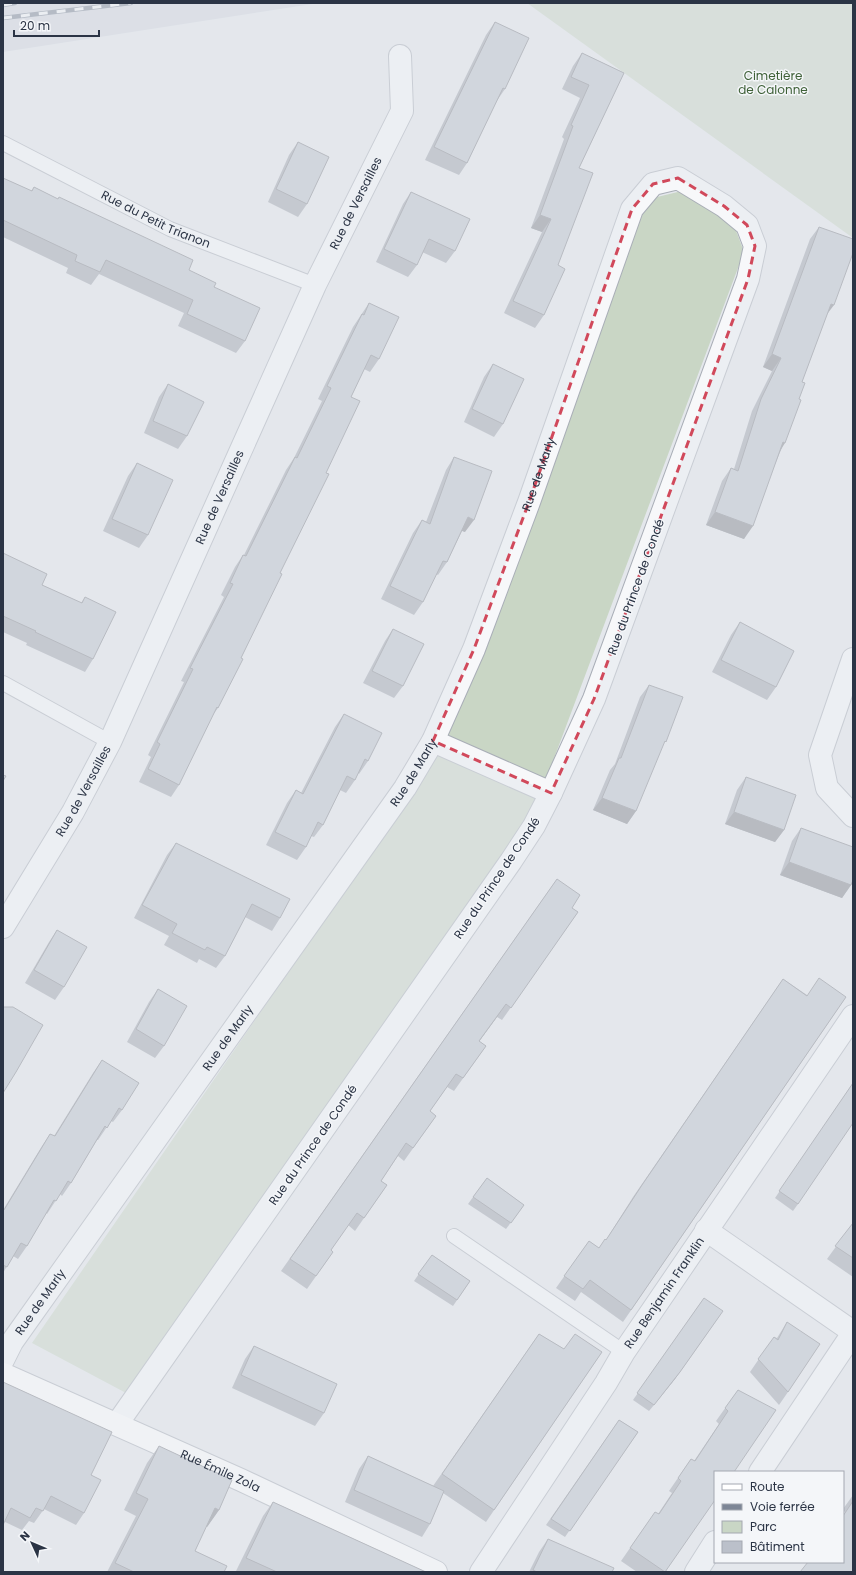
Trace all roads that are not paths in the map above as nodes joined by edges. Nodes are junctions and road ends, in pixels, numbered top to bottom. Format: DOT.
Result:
graph roads {
  1 [pos="400,56"];
  2 [pos="3,143"];
  3 [pos="724,206"];
  4 [pos="315,285"];
  5 [pos="853,660"];
  6 [pos="3,682"];
  7 [pos="434,741"];
  8 [pos="110,742"];
  9 [pos="551,793"];
  10 [pos="853,816"];
  11 [pos="3,927"];
  12 [pos="853,1016"];
  13 [pos="706,1230"];
  14 [pos="454,1236"];
  15 [pos="853,1333"];
  16 [pos="624,1352"];
  17 [pos="3,1360"];
  18 [pos="3,1374"];
  19 [pos="117,1424"];
  20 [pos="761,1471"];
  21 [pos="714,1544"];
  22 [pos="436,1572"];
  23 [pos="481,1572"];
  24 [pos="696,1572"];
  1 -- 4 [label="street, Rue de Versailles"];
  2 -- 4 [label="lane, Rue du Petit Trianon"];
  3 -- 7 [label="street, Rue de Marly"];
  3 -- 9 [label="street, Rue du Prince de Condé"];
  4 -- 8 [label="street, Rue de Versailles"];
  5 -- 10 [label="street"];
  6 -- 8 [label="lane"];
  7 -- 9 [label="street"];
  7 -- 17 [label="street, Rue de Marly"];
  8 -- 11 [label="street, Rue de Versailles"];
  9 -- 19 [label="street, Rue du Prince de Condé"];
  12 -- 13 [label="street, Rue Benjamin Franklin"];
  13 -- 15 [label="street"];
  13 -- 16 [label="street, Rue Benjamin Franklin"];
  14 -- 16 [label="lane"];
  15 -- 20 [label="street"];
  16 -- 23 [label="street, Rue Benjamin Franklin"];
  18 -- 19 [label="street, Rue Émile Zola"];
  19 -- 22 [label="street, Rue Émile Zola"];
  21 -- 24 [label="street"];
}
